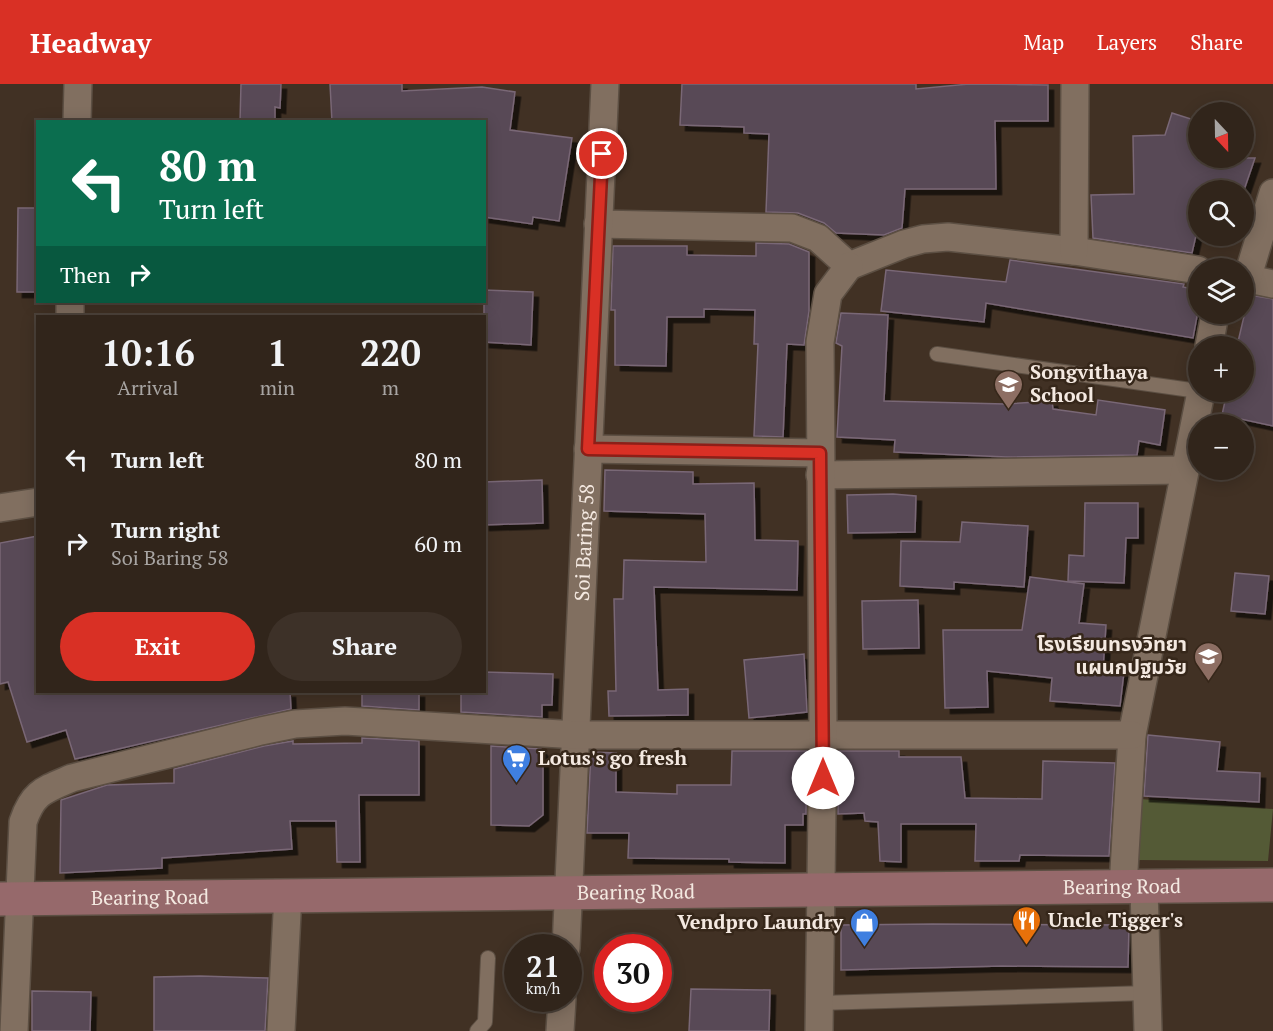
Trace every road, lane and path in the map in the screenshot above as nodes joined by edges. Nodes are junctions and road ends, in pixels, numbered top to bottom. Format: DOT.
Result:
graph roads {
  1 [pos="78,84"];
  2 [pos="605,84"];
  3 [pos="1075,84"];
  4 [pos="77,120"];
  5 [pos="1273,192"];
  6 [pos="598,224"];
  7 [pos="1074,251"];
  8 [pos="849,266"];
  9 [pos="1188,268"];
  10 [pos="1255,280"];
  11 [pos="938,354"];
  12 [pos="1188,389"];
  13 [pos="1198,402"];
  14 [pos="588,449"];
  15 [pos="820,464"];
  16 [pos="1185,470"];
  17 [pos="36,502"];
  18 [pos="0,508"];
  19 [pos="823,734"];
  20 [pos="578,735"];
  21 [pos="1132,735"];
  22 [pos="1273,885"];
  23 [pos="1133,888"];
  24 [pos="822,889"];
  25 [pos="570,891"];
  26 [pos="288,894"];
  27 [pos="10,899"];
  28 [pos="567,934"];
  29 [pos="489,958"];
  30 [pos="1147,993"];
  31 [pos="820,1003"];
  32 [pos="561,1012"];
  33 [pos="14,1031"];
  34 [pos="281,1031"];
  35 [pos="477,1031"];
  36 [pos="560,1031"];
  37 [pos="819,1031"];
  38 [pos="1148,1031"];
  1 -- 4 [label="street"];
  2 -- 6 [label="street, Soi Baring 58"];
  3 -- 7 [label="street"];
  5 -- 10 [label="street"];
  6 -- 8 [label="street"];
  6 -- 14 [label="street, Soi Baring 58"];
  7 -- 8 [label="street"];
  7 -- 9 [label="street"];
  8 -- 15 [label="street"];
  11 -- 12 [label="lane"];
  13 -- 16 [label="street"];
  14 -- 15 [label="street"];
  14 -- 20 [label="street, Soi Baring 58"];
  15 -- 16 [label="street"];
  15 -- 19 [label="street"];
  16 -- 21 [label="street"];
  17 -- 18 [label="street"];
  19 -- 20 [label="street"];
  19 -- 21 [label="street"];
  19 -- 24 [label="street"];
  20 -- 25 [label="street, Soi Baring 58"];
  20 -- 27 [label="street"];
  21 -- 23 [label="street"];
  22 -- 23 [label="main road, Bearing Road"];
  23 -- 24 [label="main road, Bearing Road"];
  23 -- 30 [label="street"];
  24 -- 25 [label="main road, Bearing Road"];
  24 -- 31 [label="street"];
  25 -- 26 [label="main road, Bearing Road"];
  25 -- 28 [label="street, Soi Baring 58"];
  26 -- 27 [label="main road, Bearing Road"];
  26 -- 34 [label="street"];
  27 -- 33 [label="street"];
  29 -- 35 [label="lane"];
  30 -- 31 [label="lane"];
  30 -- 38 [label="street"];
  31 -- 37 [label="street"];
  32 -- 36 [label="street"];
}
